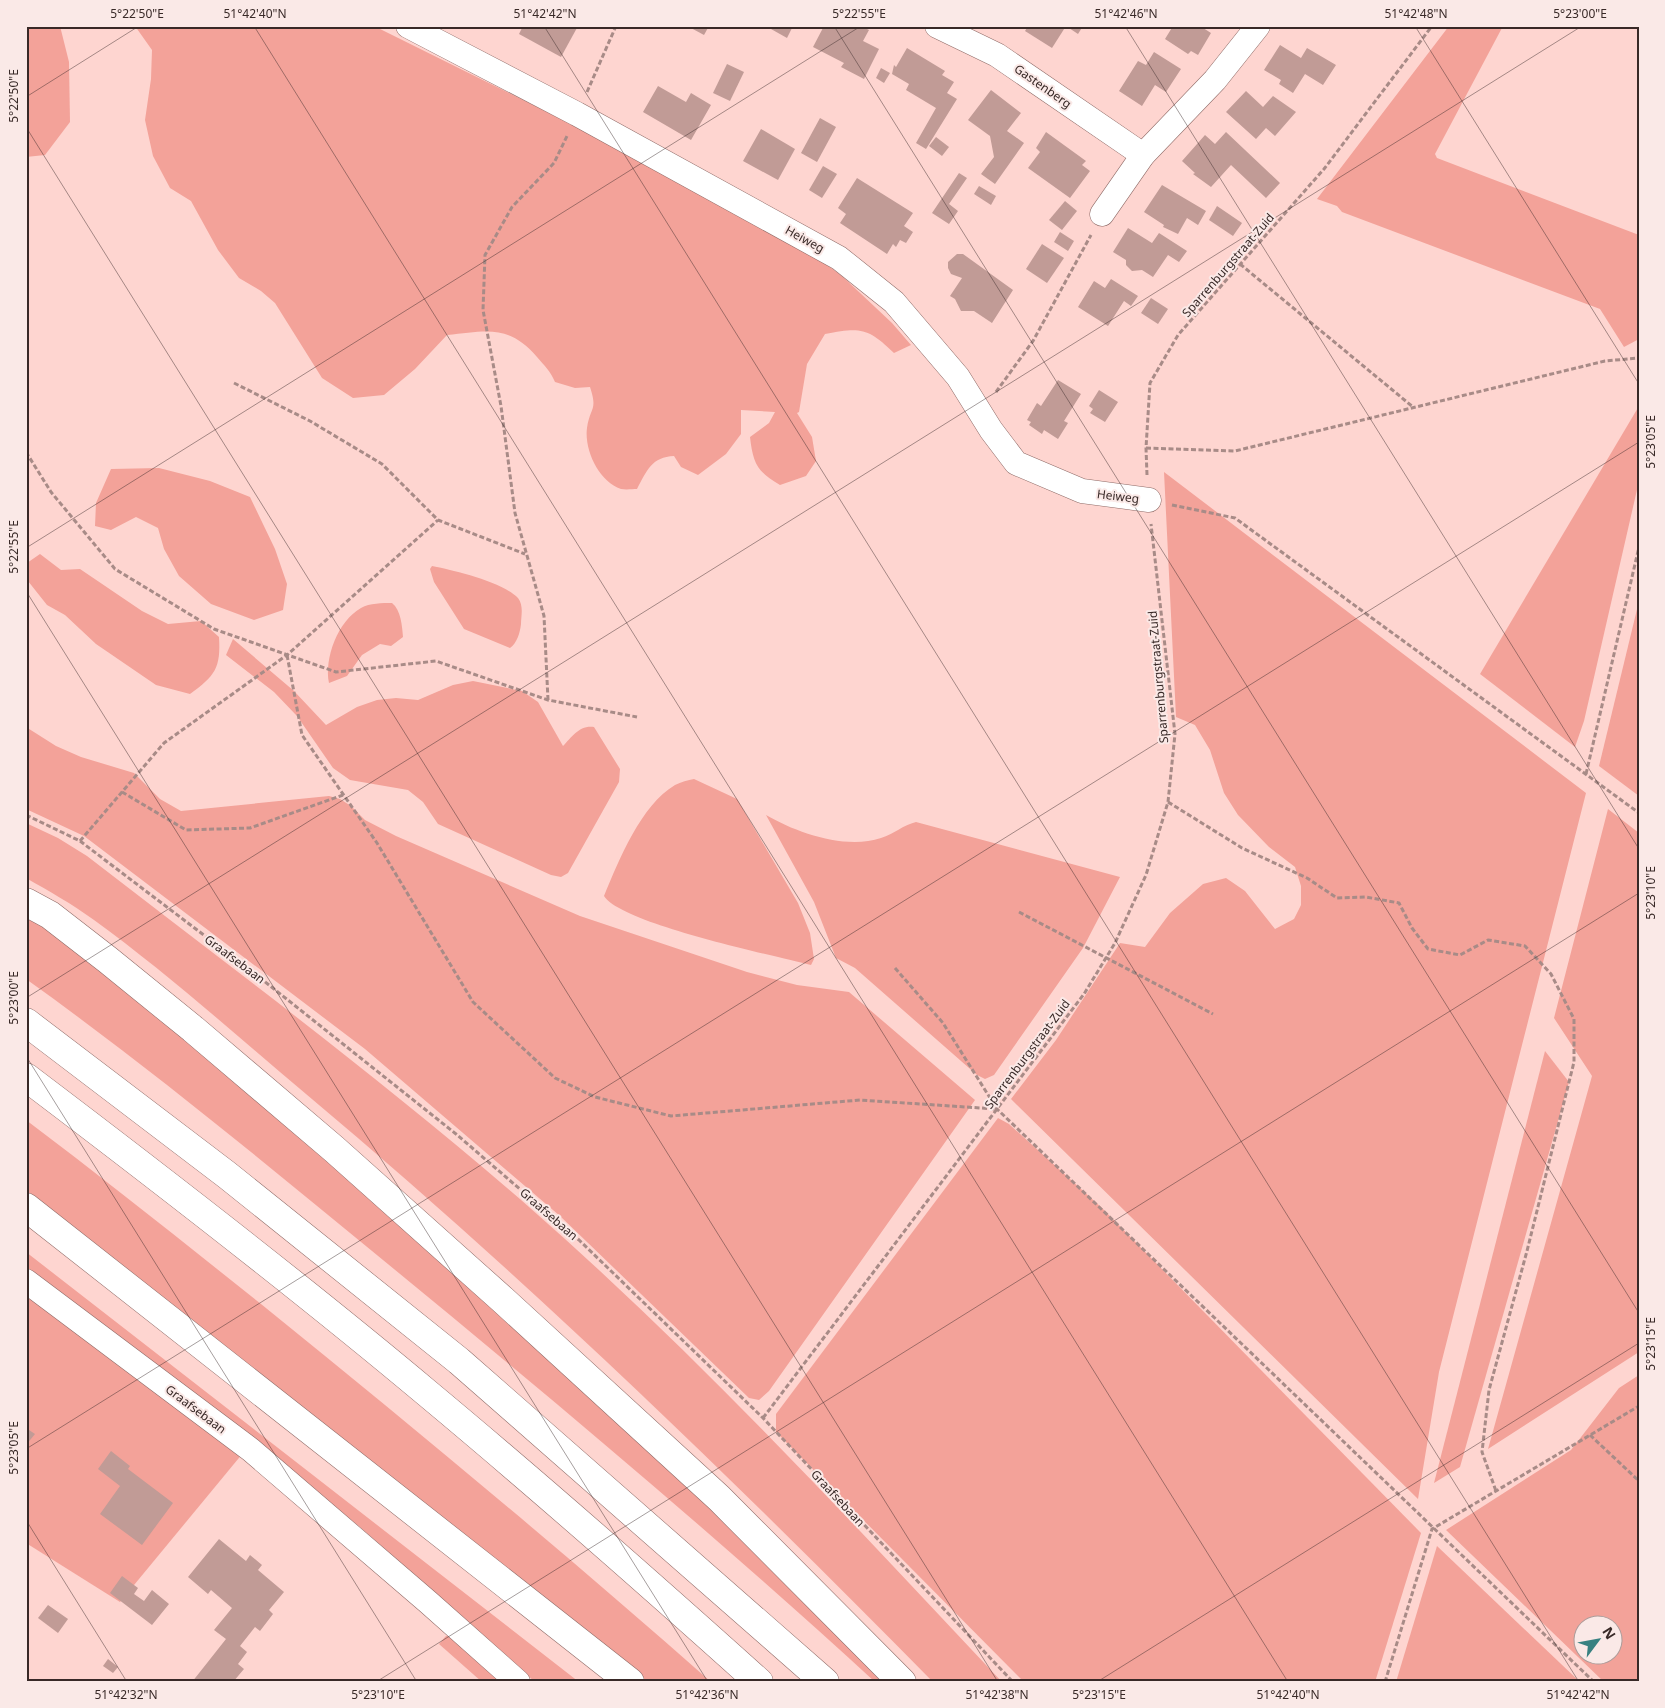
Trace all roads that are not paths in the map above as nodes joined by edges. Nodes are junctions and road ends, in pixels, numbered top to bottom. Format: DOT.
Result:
graph roads {
  1 [pos="408,26"];
  2 [pos="937,26"];
  3 [pos="1258,26"];
  4 [pos="1143,155"];
  5 [pos="1102,214"];
  6 [pos="1148,500"];
  7 [pos="26,902"];
  8 [pos="26,1022"];
  9 [pos="26,1077"];
  10 [pos="26,1207"];
  11 [pos="26,1282"];
  12 [pos="518,1682"];
  13 [pos="630,1682"];
  14 [pos="758,1682"];
  15 [pos="825,1682"];
  16 [pos="902,1682"];
  1 -- 6 [label="street, Heiweg"];
  2 -- 4 [label="street, Gastenberg"];
  3 -- 4 [label="street"];
  4 -- 5 [label="street"];
  7 -- 16 [label="highway"];
  8 -- 15 [label="highway"];
  9 -- 14 [label="highway"];
  10 -- 13 [label="highway"];
  11 -- 12 [label="street, Graafsebaan"];
}
